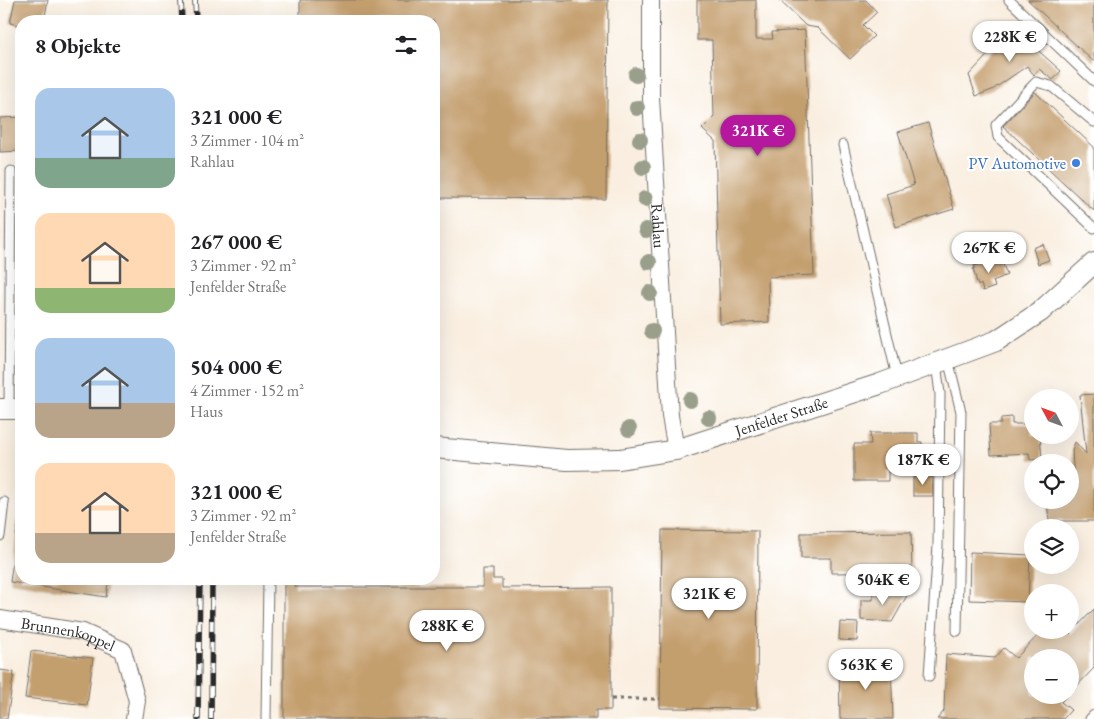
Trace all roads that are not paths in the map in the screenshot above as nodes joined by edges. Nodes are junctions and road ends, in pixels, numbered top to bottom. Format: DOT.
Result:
graph roads {
  1 [pos="651,0"];
  2 [pos="1009,0"];
  3 [pos="1094,81"];
  4 [pos="1094,122"];
  5 [pos="843,145"];
  6 [pos="11,171"];
  7 [pos="1094,228"];
  8 [pos="1094,263"];
  9 [pos="10,325"];
  10 [pos="15,325"];
  11 [pos="942,361"];
  12 [pos="897,377"];
  13 [pos="10,409"];
  14 [pos="440,449"];
  15 [pos="676,450"];
  16 [pos="4,502"];
  17 [pos="0,536"];
  18 [pos="268,585"];
  19 [pos="0,619"];
  20 [pos="957,631"];
  21 [pos="929,676"];
  22 [pos="1094,715"];
  23 [pos="134,719"];
  24 [pos="266,719"];
  25 [pos="1090,719"];
  1 -- 15 [label="street, Rahlau"];
  2 -- 3 [label="lane"];
  4 -- 7 [label="lane"];
  5 -- 12 [label="lane"];
  6 -- 9 [label="lane"];
  8 -- 11 [label="street, Jenfelder Straße"];
  9 -- 10 [label="lane"];
  9 -- 13 [label="lane"];
  11 -- 12 [label="street, Jenfelder Straße"];
  11 -- 20 [label="lane"];
  11 -- 21 [label="lane"];
  12 -- 15 [label="street, Jenfelder Straße"];
  14 -- 15 [label="street, Jenfelder Straße"];
  16 -- 17 [label="lane"];
  18 -- 24 [label="lane"];
  19 -- 23 [label="street, Brunnenkoppel"];
  22 -- 25 [label="lane"];
}
